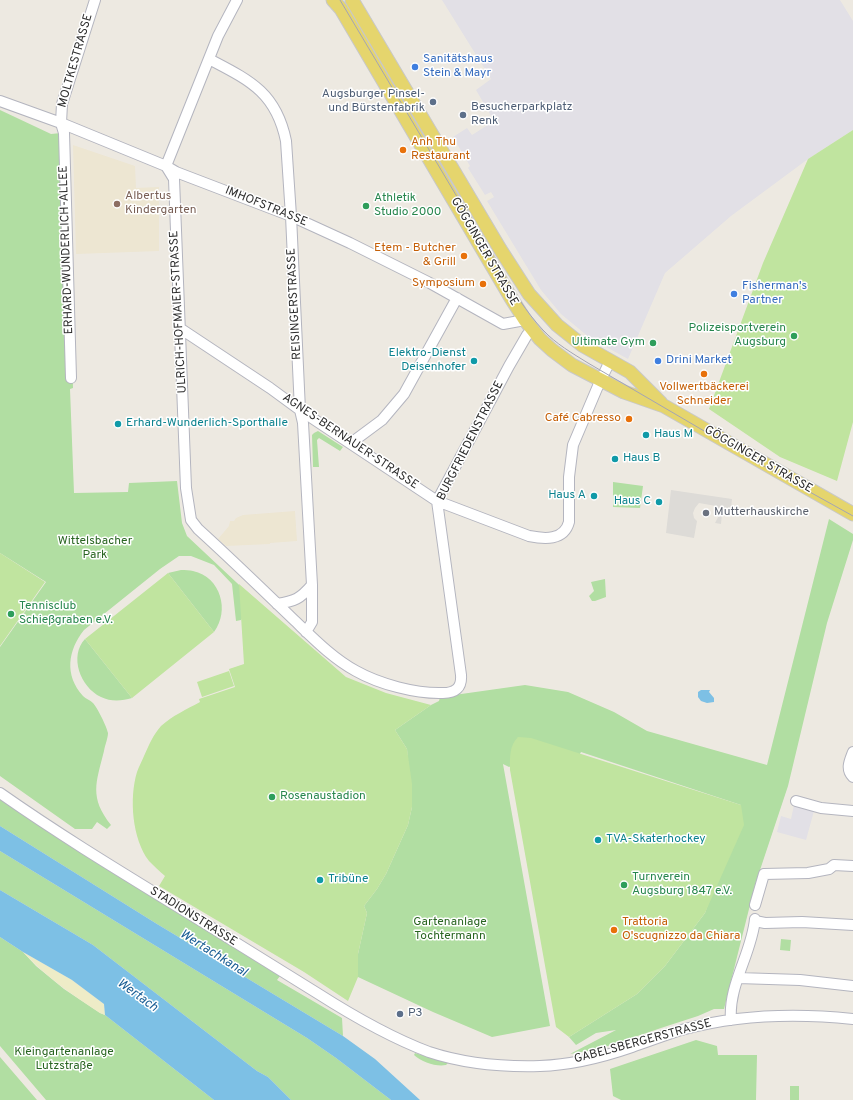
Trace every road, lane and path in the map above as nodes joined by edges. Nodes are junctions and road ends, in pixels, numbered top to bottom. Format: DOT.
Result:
graph roads {
  1 [pos="95,0"];
  2 [pos="237,0"];
  3 [pos="333,0"];
  4 [pos="352,0"];
  5 [pos="209,59"];
  6 [pos="0,101"];
  7 [pos="61,123"];
  8 [pos="166,166"];
  9 [pos="292,216"];
  10 [pos="457,298"];
  11 [pos="528,325"];
  12 [pos="181,329"];
  13 [pos="610,361"];
  14 [pos="71,378"];
  15 [pos="601,380"];
  16 [pos="664,406"];
  17 [pos="300,410"];
  18 [pos="351,443"];
  19 [pos="437,501"];
  20 [pos="853,514"];
  21 [pos="312,585"];
  22 [pos="277,604"];
  23 [pos="306,632"];
  24 [pos="853,752"];
  25 [pos="851,775"];
  26 [pos="0,793"];
  27 [pos="796,802"];
  28 [pos="853,811"];
  29 [pos="853,866"];
  30 [pos="756,905"];
  31 [pos="853,925"];
  32 [pos="738,978"];
  33 [pos="853,986"];
  34 [pos="853,1019"];
  35 [pos="731,1020"];
  36 [pos="390,1035"];
  1 -- 7 [label="street, MOLTKESTRASSE"];
  2 -- 5 [label="street"];
  3 -- 11 [label="main road, GÖGGINGER STRASSE"];
  4 -- 13 [label="main road, GÖGGINGER STRASSE"];
  5 -- 8 [label="street"];
  5 -- 9 [label="street, REISINGERSTRASSE"];
  6 -- 7 [label="street, IMHOFSTRASSE"];
  7 -- 8 [label="street, IMHOFSTRASSE"];
  7 -- 14 [label="street, ERHARD-WUNDERLICH-ALLEE"];
  8 -- 9 [label="street, IMHOFSTRASSE"];
  8 -- 12 [label="street, ULRICH-HOFMAIER-STRASSE"];
  9 -- 10 [label="street, IMHOFSTRASSE"];
  9 -- 17 [label="street, REISINGERSTRASSE"];
  10 -- 11 [label="street, IMHOFSTRASSE"];
  10 -- 18 [label="street"];
  11 -- 15 [label="main road, GÖGGINGER STRASSE"];
  11 -- 19 [label="street, BURGFRIEDENSTRASSE"];
  12 -- 17 [label="street, AGNES-BERNAUER-STRASSE"];
  12 -- 22 [label="street, ULRICH-HOFMAIER-STRASSE"];
  13 -- 15 [label="street"];
  13 -- 16 [label="main road, GÖGGINGER STRASSE"];
  15 -- 16 [label="main road, GÖGGINGER STRASSE"];
  15 -- 19 [label="street, AGNES-BERNAUER-STRASSE"];
  16 -- 20 [label="main road, GÖGGINGER STRASSE"];
  17 -- 18 [label="street, AGNES-BERNAUER-STRASSE"];
  17 -- 21 [label="street, REISINGERSTRASSE"];
  18 -- 19 [label="street, AGNES-BERNAUER-STRASSE"];
  19 -- 23 [label="street, BURGFRIEDENSTRASSE"];
  21 -- 22 [label="street"];
  21 -- 23 [label="street, REISINGERSTRASSE"];
  22 -- 23 [label="street"];
  24 -- 25 [label="street"];
  26 -- 36 [label="street, STADIONSTRASSE"];
  27 -- 28 [label="street"];
  29 -- 30 [label="street"];
  31 -- 32 [label="street"];
  32 -- 33 [label="street"];
  32 -- 35 [label="street"];
  34 -- 35 [label="street, GABELSBERGERSTRASSE"];
  35 -- 36 [label="street, GABELSBERGERSTRASSE"];
}
